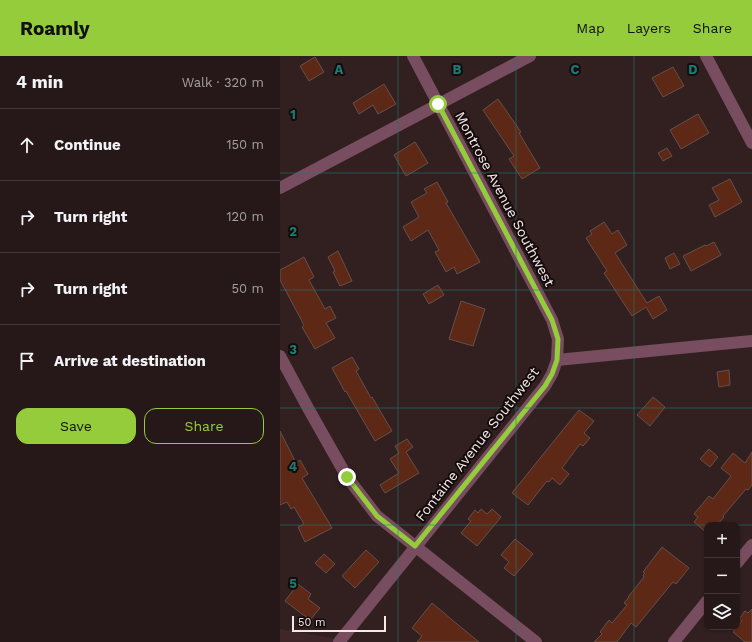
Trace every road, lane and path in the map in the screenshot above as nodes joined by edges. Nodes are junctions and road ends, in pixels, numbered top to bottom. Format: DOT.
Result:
graph roads {
  1 [pos="413,56"];
  2 [pos="530,56"];
  3 [pos="706,56"];
  4 [pos="438,104"];
  5 [pos="752,143"];
  6 [pos="280,188"];
  7 [pos="752,341"];
  8 [pos="280,356"];
  9 [pos="557,360"];
  10 [pos="752,545"];
  11 [pos="415,546"];
  12 [pos="740,559"];
  13 [pos="704,605"];
  14 [pos="339,642"];
  15 [pos="536,642"];
  16 [pos="674,642"];
  1 -- 4 [label="street, Montrose Avenue Southwest"];
  2 -- 4 [label="street"];
  3 -- 5 [label="street"];
  4 -- 6 [label="street"];
  4 -- 9 [label="street, Montrose Avenue Southwest"];
  7 -- 9 [label="street, Fontaine Avenue Southwest"];
  8 -- 11 [label="street"];
  9 -- 11 [label="street, Fontaine Avenue Southwest"];
  10 -- 12 [label="street"];
  11 -- 14 [label="street, Fontaine Avenue Southwest"];
  11 -- 15 [label="street"];
  13 -- 16 [label="street"];
}
